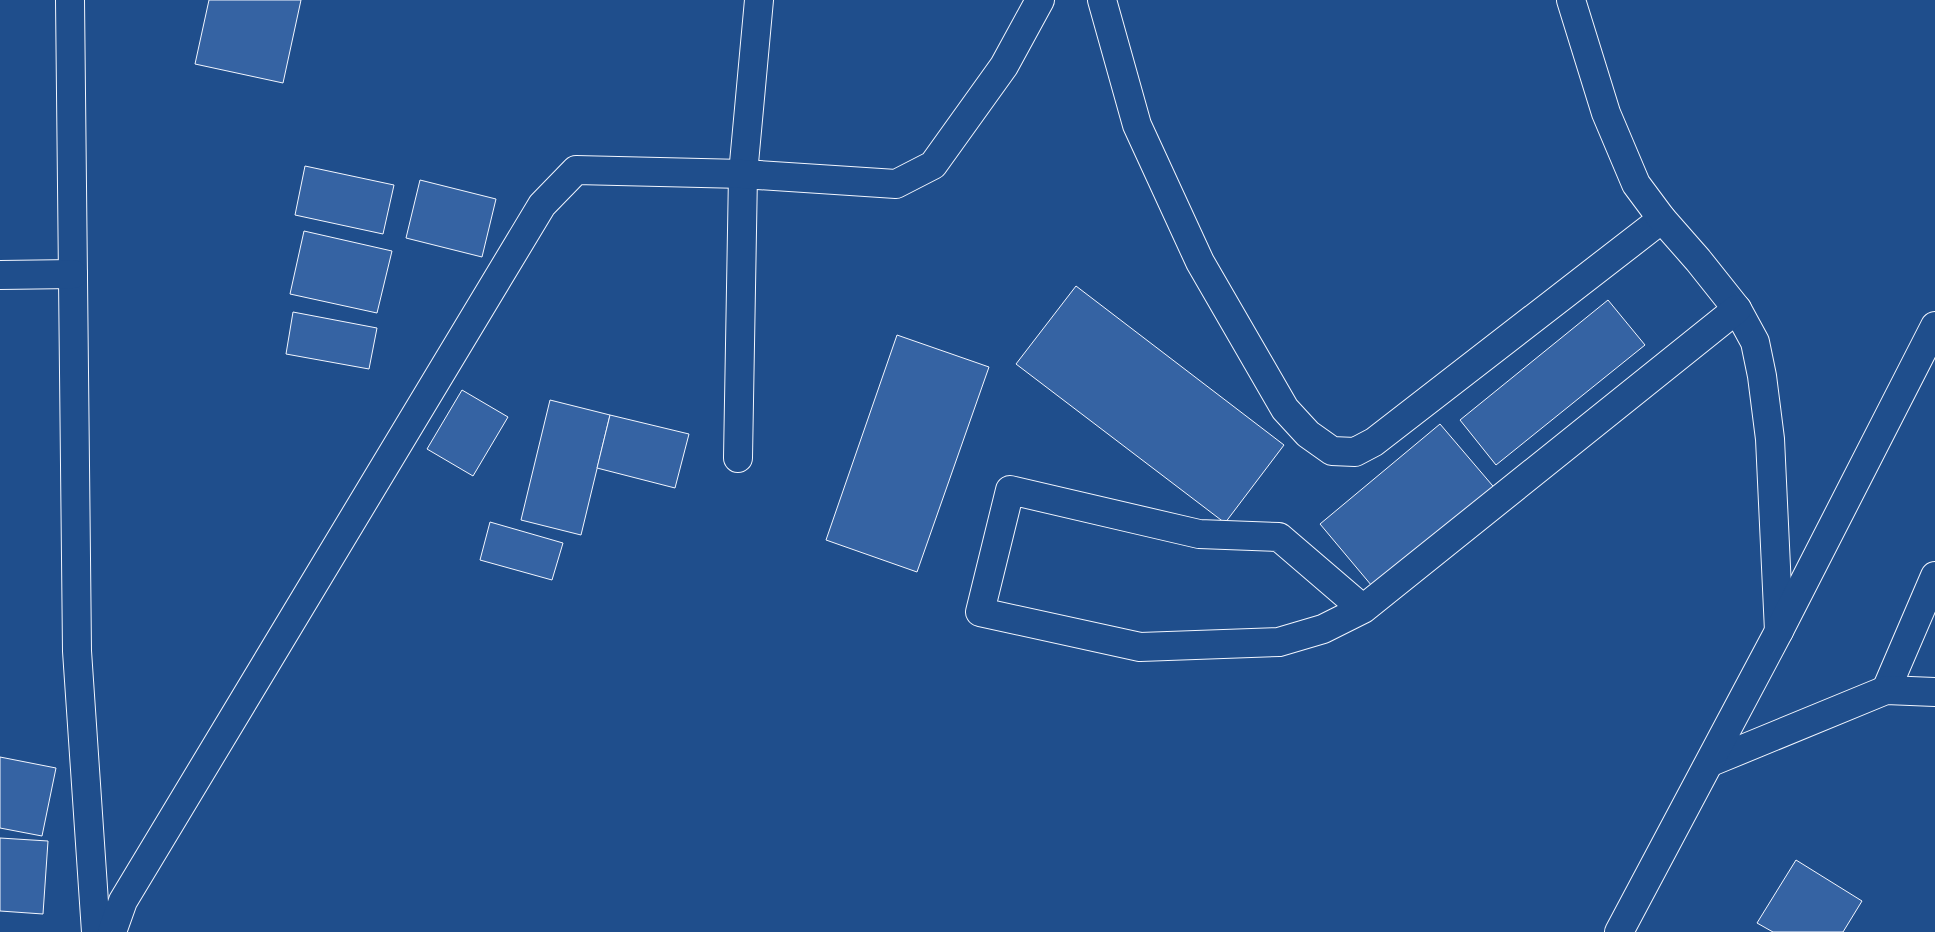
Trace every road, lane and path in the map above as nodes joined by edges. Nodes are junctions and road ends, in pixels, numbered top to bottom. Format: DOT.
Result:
graph roads {
  1 [pos="70,0"];
  2 [pos="759,0"];
  3 [pos="1040,0"];
  4 [pos="1102,0"];
  5 [pos="1572,0"];
  6 [pos="743,174"];
  7 [pos="1662,219"];
  8 [pos="73,274"];
  9 [pos="0,275"];
  10 [pos="1737,309"];
  11 [pos="1935,326"];
  12 [pos="738,458"];
  13 [pos="1935,576"];
  14 [pos="1363,608"];
  15 [pos="1779,631"];
  16 [pos="1886,690"];
  17 [pos="1935,692"];
  18 [pos="1710,762"];
  19 [pos="96,932"];
  20 [pos="112,932"];
  21 [pos="1619,932"];
  1 -- 8 [label="street"];
  2 -- 6 [label="street"];
  3 -- 6 [label="street"];
  4 -- 7 [label="street"];
  5 -- 7 [label="street"];
  6 -- 12 [label="street"];
  6 -- 20 [label="street"];
  7 -- 10 [label="street"];
  8 -- 9 [label="street"];
  8 -- 19 [label="street"];
  10 -- 14 [label="street"];
  10 -- 15 [label="street"];
  11 -- 15 [label="street"];
  13 -- 16 [label="street"];
  14 -- 14 [label="street"];
  15 -- 18 [label="street"];
  16 -- 17 [label="street"];
  16 -- 18 [label="street"];
  18 -- 21 [label="street"];
}
